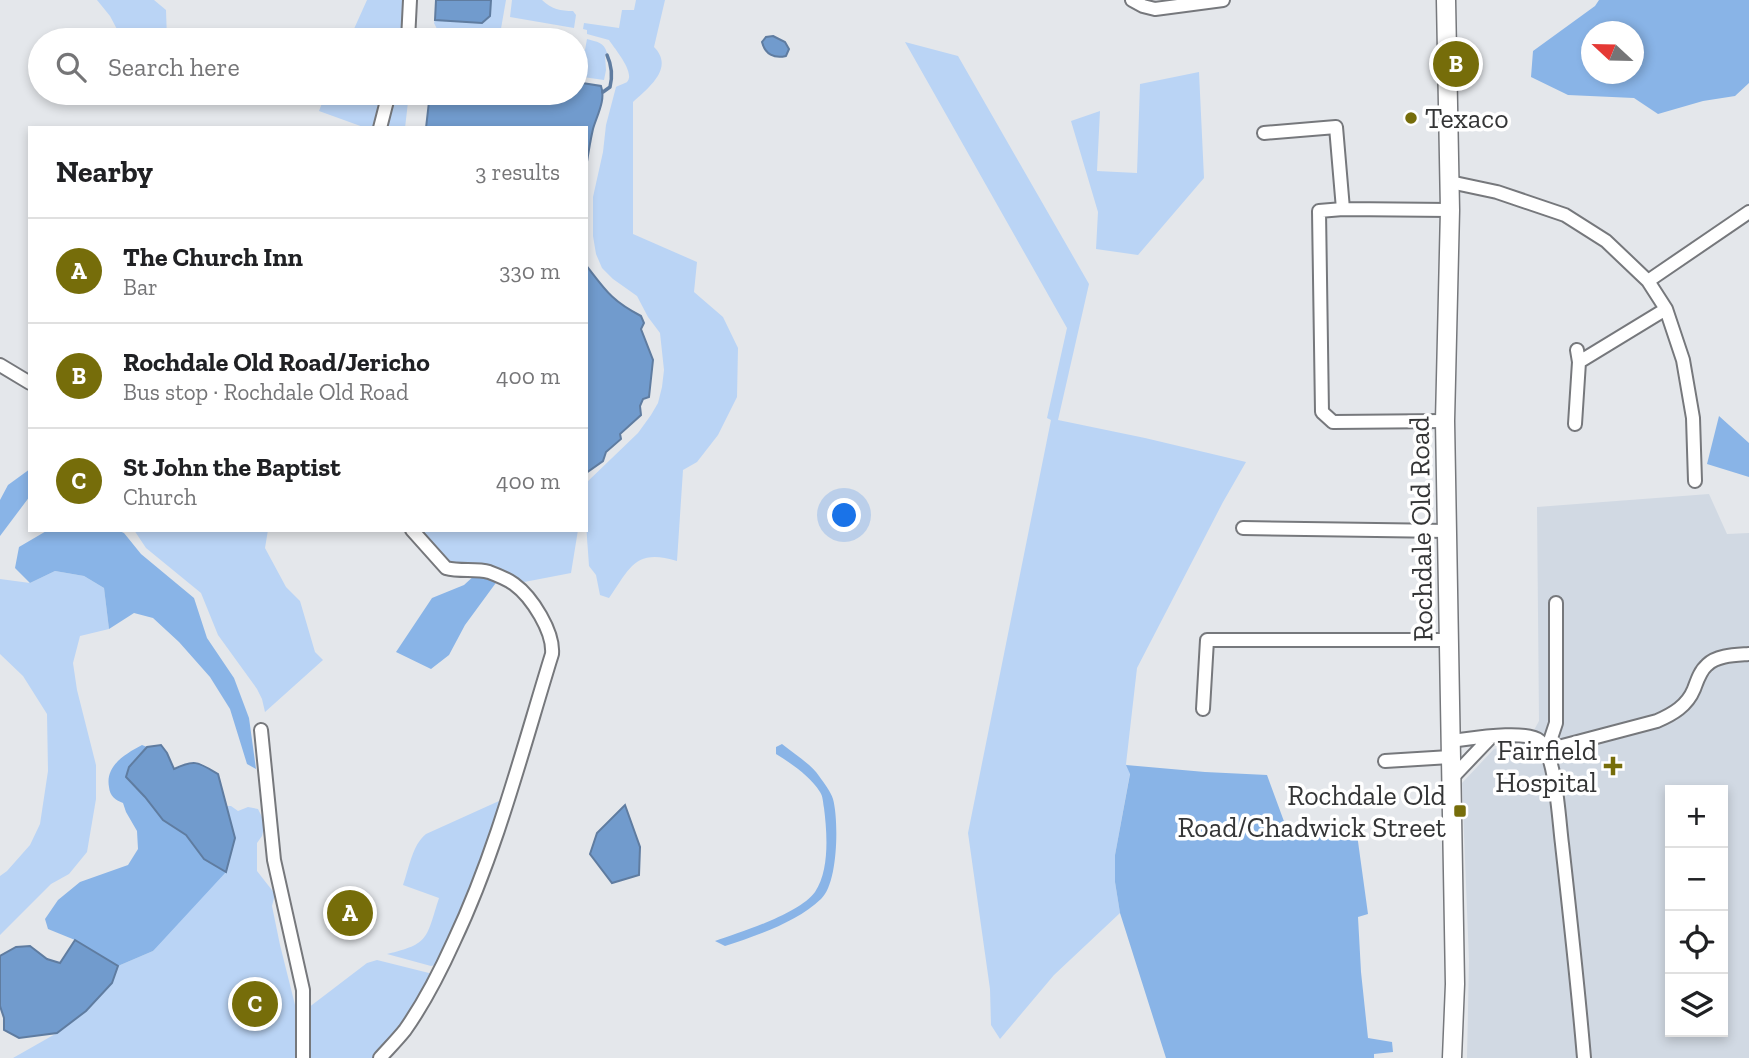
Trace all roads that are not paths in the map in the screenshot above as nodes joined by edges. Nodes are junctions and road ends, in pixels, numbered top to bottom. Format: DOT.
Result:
graph roads {
  1 [pos="410,0"];
  2 [pos="1132,0"];
  3 [pos="1223,0"];
  4 [pos="1446,0"];
  5 [pos="409,28"];
  6 [pos="386,105"];
  7 [pos="381,126"];
  8 [pos="1264,133"];
  9 [pos="1450,182"];
  10 [pos="1343,209"];
  11 [pos="1450,210"];
  12 [pos="1749,212"];
  13 [pos="1648,281"];
  14 [pos="1665,309"];
  15 [pos="0,365"];
  16 [pos="28,382"];
  17 [pos="1445,421"];
  18 [pos="1575,424"];
  19 [pos="1695,481"];
  20 [pos="1243,528"];
  21 [pos="1447,531"];
  22 [pos="414,532"];
  23 [pos="1556,603"];
  24 [pos="1448,640"];
  25 [pos="1749,654"];
  26 [pos="1203,709"];
  27 [pos="261,730"];
  28 [pos="1491,737"];
  29 [pos="1450,749"];
  30 [pos="1547,750"];
  31 [pos="1385,761"];
  32 [pos="1451,779"];
  33 [pos="303,1058"];
  34 [pos="380,1058"];
  35 [pos="1452,1058"];
  36 [pos="1584,1058"];
  1 -- 5 [label="street"];
  2 -- 3 [label="street"];
  4 -- 9 [label="main road, Rochdale Old Road"];
  6 -- 7 [label="street"];
  8 -- 10 [label="street"];
  9 -- 11 [label="main road, Rochdale Old Road"];
  9 -- 13 [label="street"];
  10 -- 11 [label="street"];
  10 -- 17 [label="street"];
  11 -- 17 [label="main road, Rochdale Old Road"];
  12 -- 13 [label="street"];
  13 -- 14 [label="street"];
  14 -- 18 [label="street"];
  14 -- 19 [label="street"];
  15 -- 16 [label="street"];
  17 -- 21 [label="main road, Rochdale Old Road"];
  20 -- 21 [label="street"];
  21 -- 24 [label="main road, Rochdale Old Road"];
  22 -- 34 [label="street"];
  23 -- 30 [label="street"];
  24 -- 26 [label="street"];
  24 -- 29 [label="main road, Rochdale Old Road"];
  25 -- 30 [label="street"];
  27 -- 33 [label="street"];
  28 -- 29 [label="street"];
  28 -- 30 [label="street"];
  28 -- 32 [label="street"];
  29 -- 31 [label="street"];
  29 -- 32 [label="main road, Rochdale Old Road"];
  30 -- 36 [label="street"];
  32 -- 35 [label="main road, Rochdale Old Road"];
}
